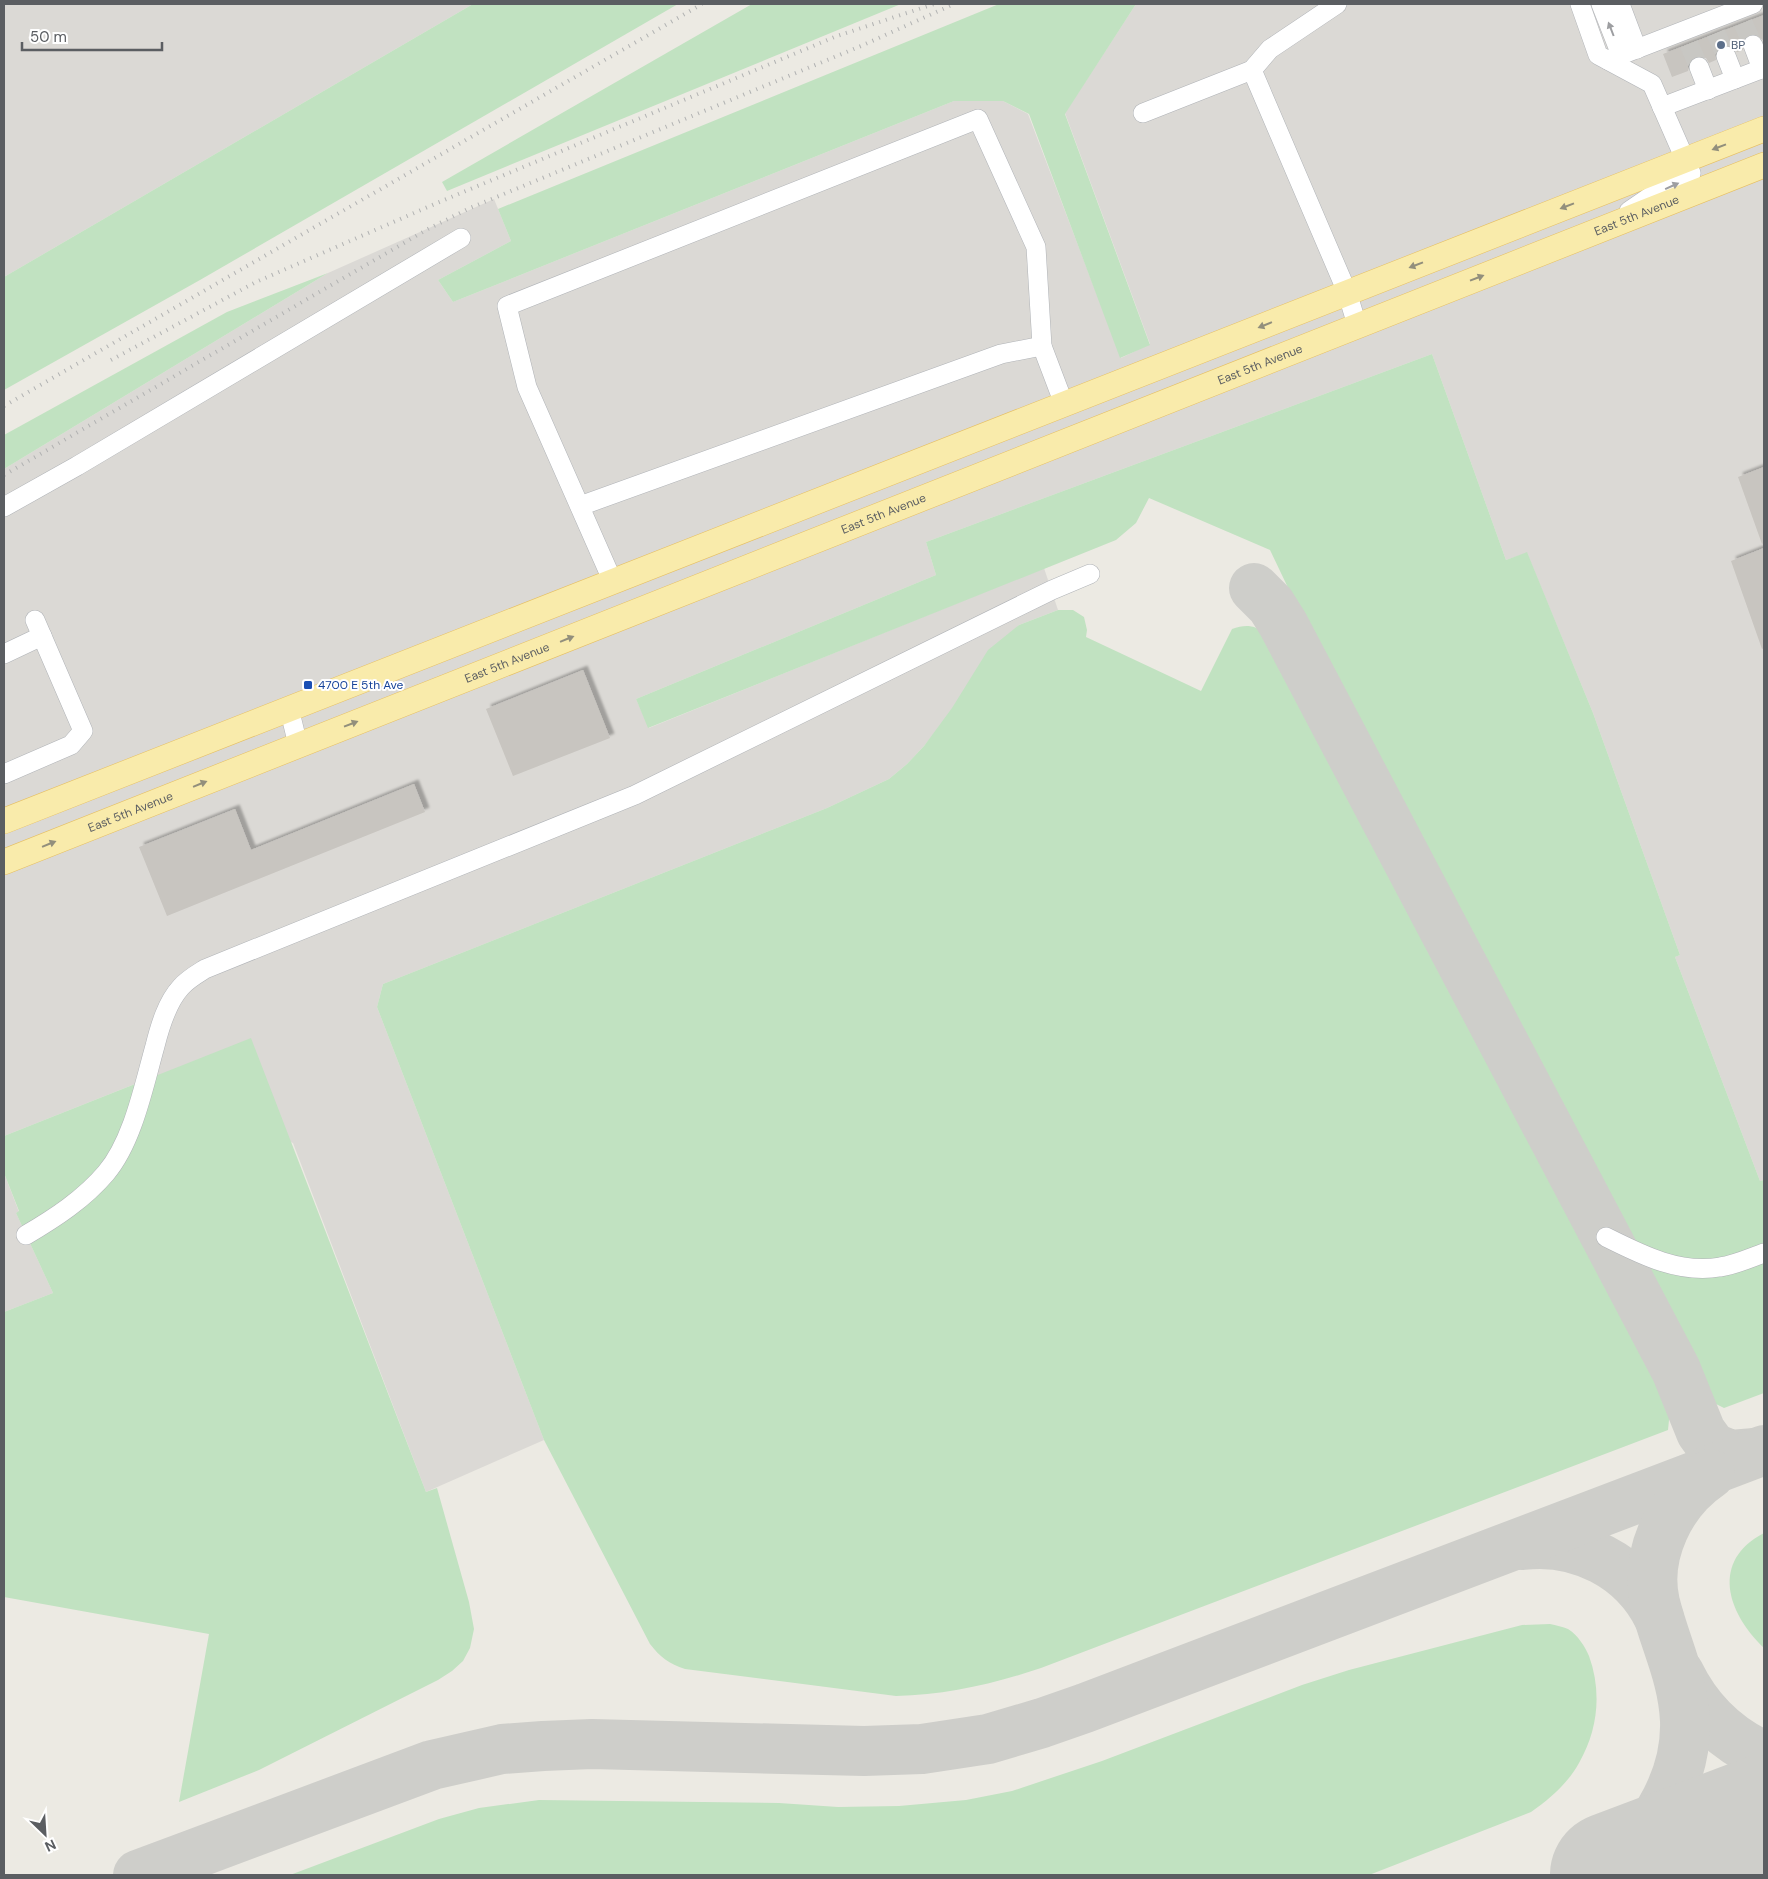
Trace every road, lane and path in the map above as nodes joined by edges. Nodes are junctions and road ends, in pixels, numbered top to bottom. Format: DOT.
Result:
graph roads {
  1 [pos="1337,4"];
  2 [pos="1580,4"];
  3 [pos="1601,4"];
  4 [pos="1620,4"];
  5 [pos="1745,12"];
  6 [pos="1753,46"];
  7 [pos="1622,55"];
  8 [pos="1726,56"];
  9 [pos="1698,67"];
  10 [pos="1763,68"];
  11 [pos="1252,70"];
  12 [pos="1735,79"];
  13 [pos="1708,90"];
  14 [pos="1662,107"];
  15 [pos="1143,113"];
  16 [pos="1764,129"];
  17 [pos="1685,160"];
  18 [pos="1764,165"];
  19 [pos="1601,229"];
  20 [pos="461,238"];
  21 [pos="1347,292"];
  22 [pos="1357,325"];
  23 [pos="1042,346"];
  24 [pos="1064,404"];
  25 [pos="580,506"];
  26 [pos="4,507"];
  27 [pos="1090,574"];
  28 [pos="613,582"];
  29 [pos="4,654"];
  30 [pos="289,708"];
  31 [pos="298,745"];
  32 [pos="4,774"];
  33 [pos="4,821"];
  34 [pos="4,862"];
  35 [pos="26,1235"];
  36 [pos="1606,1238"];
  37 [pos="1764,1253"];
  1 -- 11 [label="lane"];
  2 -- 7 [label="lane"];
  7 -- 3 [label="lane, one-way"];
  4 -- 7 [label="lane"];
  5 -- 7 [label="lane"];
  6 -- 10 [label="lane"];
  7 -- 14 [label="lane"];
  8 -- 12 [label="lane"];
  9 -- 13 [label="lane"];
  10 -- 12 [label="lane"];
  11 -- 15 [label="lane"];
  11 -- 21 [label="lane"];
  12 -- 13 [label="lane"];
  13 -- 14 [label="lane"];
  14 -- 17 [label="lane"];
  16 -- 17 [label="main road, one-way"];
  19 -- 17 [label="lane, one-way"];
  17 -- 21 [label="main road, one-way"];
  18 -- 19 [label="main road, East 5th Avenue"];
  22 -- 19 [label="main road, East 5th Avenue, one-way"];
  20 -- 26 [label="lane"];
  21 -- 22 [label="lane"];
  21 -- 24 [label="main road, one-way"];
  31 -- 22 [label="main road, East 5th Avenue, one-way"];
  23 -- 24 [label="lane"];
  23 -- 25 [label="lane"];
  23 -- 25 [label="lane"];
  24 -- 28 [label="main road"];
  25 -- 28 [label="lane"];
  27 -- 35 [label="lane"];
  28 -- 30 [label="main road"];
  29 -- 32 [label="lane"];
  30 -- 31 [label="lane"];
  30 -- 33 [label="main road"];
  34 -- 31 [label="main road, East 5th Avenue, one-way"];
  36 -- 37 [label="lane"];
}
